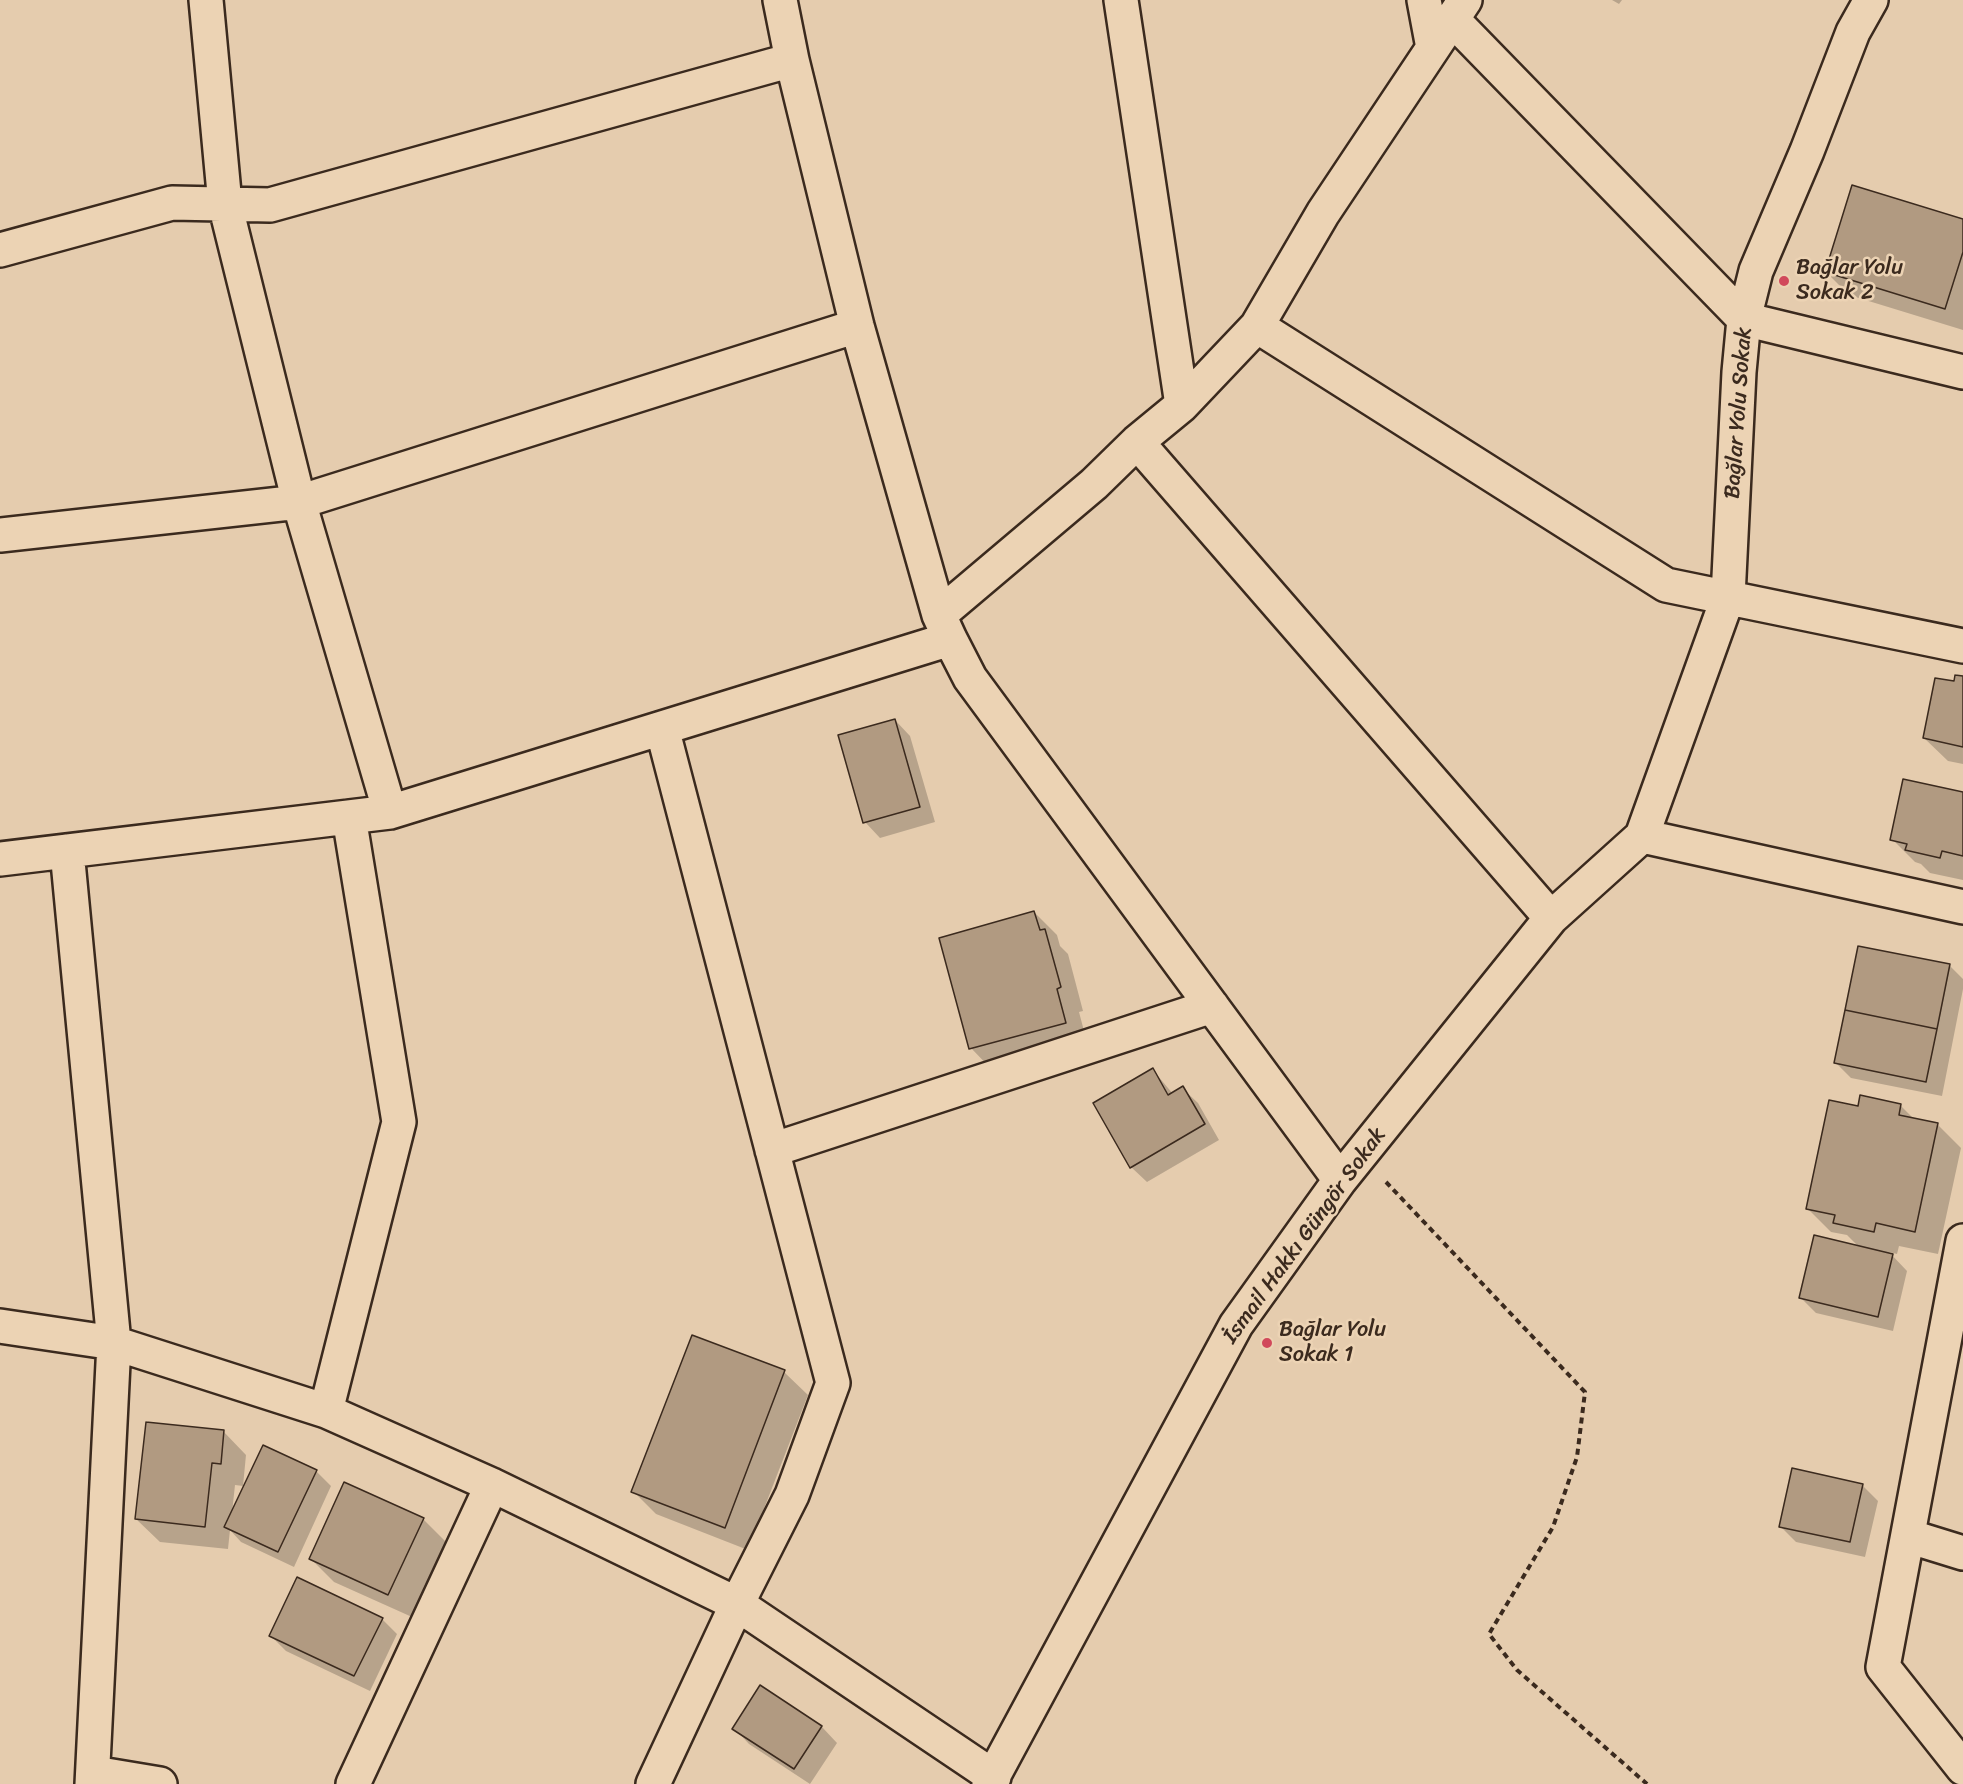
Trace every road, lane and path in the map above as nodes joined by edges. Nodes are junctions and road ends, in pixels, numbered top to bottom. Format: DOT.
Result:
graph roads {
  1 [pos="206,0"];
  2 [pos="780,0"];
  3 [pos="1121,0"];
  4 [pos="1424,0"];
  5 [pos="1871,0"];
  6 [pos="1459,10"];
  7 [pos="1433,48"];
  8 [pos="792,60"];
  9 [pos="225,204"];
  10 [pos="0,250"];
  11 [pos="1744,319"];
  12 [pos="857,326"];
  13 [pos="1257,326"];
  14 [pos="1963,372"];
  15 [pos="1182,405"];
  16 [pos="1137,442"];
  17 [pos="299,501"];
  18 [pos="0,535"];
  19 [pos="1728,597"];
  20 [pos="944,627"];
  21 [pos="1963,646"];
  22 [pos="662,728"];
  23 [pos="390,812"];
  24 [pos="349,817"];
  25 [pos="1642,836"];
  26 [pos="67,851"];
  27 [pos="0,859"];
  28 [pos="1963,907"];
  29 [pos="1551,918"];
  30 [pos="1212,1006"];
  31 [pos="772,1150"];
  32 [pos="1360,1155"];
  33 [pos="1340,1180"];
  34 [pos="1963,1241"];
  35 [pos="0,1326"];
  36 [pos="114,1343"];
  37 [pos="326,1411"];
  38 [pos="492,1485"];
  39 [pos="1908,1536"];
  40 [pos="1963,1553"];
  41 [pos="737,1604"];
  42 [pos="1963,1768"];
  43 [pos="93,1778"];
  44 [pos="992,1780"];
  45 [pos="160,1784"];
  46 [pos="353,1784"];
  47 [pos="653,1784"];
  48 [pos="1647,1784"];
  1 -- 9 [label="street"];
  2 -- 8 [label="street"];
  3 -- 15 [label="street"];
  4 -- 7 [label="street"];
  5 -- 11 [label="street, Bağlar Yolu Sokak"];
  6 -- 7 [label="street"];
  6 -- 11 [label="street"];
  7 -- 13 [label="street"];
  8 -- 9 [label="street"];
  8 -- 12 [label="street"];
  9 -- 10 [label="street"];
  9 -- 17 [label="street"];
  11 -- 14 [label="street"];
  11 -- 19 [label="street, Bağlar Yolu Sokak"];
  12 -- 17 [label="street"];
  12 -- 20 [label="street"];
  13 -- 15 [label="street"];
  13 -- 19 [label="street"];
  15 -- 16 [label="street"];
  16 -- 20 [label="street"];
  16 -- 29 [label="street"];
  17 -- 18 [label="street"];
  17 -- 23 [label="street"];
  19 -- 21 [label="street"];
  19 -- 25 [label="street, Bağlar Yolu Sokak"];
  20 -- 22 [label="street"];
  20 -- 30 [label="street"];
  22 -- 23 [label="street"];
  22 -- 31 [label="street"];
  23 -- 24 [label="street"];
  24 -- 26 [label="street"];
  24 -- 37 [label="street"];
  25 -- 28 [label="street"];
  25 -- 29 [label="street, İsmail Hakkı Güngör Sokak"];
  26 -- 27 [label="street"];
  26 -- 36 [label="street"];
  29 -- 32 [label="street, İsmail Hakkı Güngör Sokak"];
  30 -- 31 [label="street"];
  30 -- 33 [label="street"];
  31 -- 41 [label="street"];
  32 -- 33 [label="street, İsmail Hakkı Güngör Sokak"];
  32 -- 48 [label="path"];
  33 -- 44 [label="street, İsmail Hakkı Güngör Sokak"];
  34 -- 39 [label="street"];
  35 -- 36 [label="street"];
  36 -- 37 [label="street"];
  36 -- 43 [label="street"];
  37 -- 38 [label="street"];
  38 -- 41 [label="street"];
  38 -- 46 [label="street"];
  39 -- 40 [label="street"];
  39 -- 42 [label="street"];
  41 -- 44 [label="street"];
  41 -- 47 [label="street"];
  43 -- 45 [label="street"];
}
